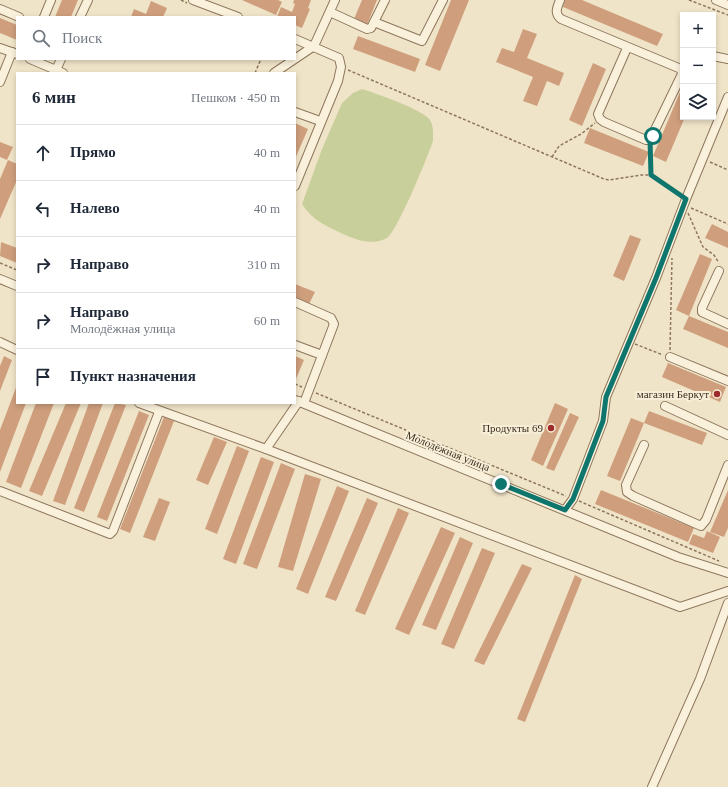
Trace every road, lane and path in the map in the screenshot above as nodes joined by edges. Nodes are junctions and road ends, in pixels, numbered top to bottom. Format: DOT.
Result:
graph roads {
  1 [pos="51,0"];
  2 [pos="88,0"];
  3 [pos="193,0"];
  4 [pos="335,0"];
  5 [pos="385,0"];
  6 [pos="443,0"];
  7 [pos="560,0"];
  8 [pos="689,0"];
  9 [pos="716,0"];
  10 [pos="728,5"];
  11 [pos="0,9"];
  12 [pos="330,12"];
  13 [pos="728,15"];
  14 [pos="17,16"];
  15 [pos="44,16"];
  16 [pos="80,16"];
  17 [pos="235,16"];
  18 [pos="374,22"];
  19 [pos="296,39"];
  20 [pos="314,46"];
  21 [pos="0,48"];
  22 [pos="627,48"];
  23 [pos="14,53"];
  24 [pos="716,57"];
  25 [pos="296,58"];
  26 [pos="728,59"];
  27 [pos="32,60"];
  28 [pos="61,60"];
  29 [pos="261,60"];
  30 [pos="293,60"];
  31 [pos="680,65"];
  32 [pos="341,67"];
  33 [pos="60,71"];
  34 [pos="255,72"];
  35 [pos="275,72"];
  36 [pos="680,78"];
  37 [pos="0,82"];
  38 [pos="728,97"];
  39 [pos="296,112"];
  40 [pos="600,119"];
  41 [pos="320,121"];
  42 [pos="650,140"];
  43 [pos="552,157"];
  44 [pos="703,158"];
  45 [pos="728,170"];
  46 [pos="651,175"];
  47 [pos="296,183"];
  48 [pos="685,202"];
  49 [pos="728,224"];
  50 [pos="672,258"];
  51 [pos="0,263"];
  52 [pos="16,270"];
  53 [pos="719,271"];
  54 [pos="0,279"];
  55 [pos="16,286"];
  56 [pos="296,302"];
  57 [pos="728,324"];
  58 [pos="0,342"];
  59 [pos="630,342"];
  60 [pos="296,345"];
  61 [pos="16,350"];
  62 [pos="322,355"];
  63 [pos="670,357"];
  64 [pos="728,381"];
  65 [pos="296,384"];
  66 [pos="309,390"];
  67 [pos="299,401"];
  68 [pos="141,404"];
  69 [pos="665,406"];
  70 [pos="159,412"];
  71 [pos="728,435"];
  72 [pos="644,445"];
  73 [pos="266,449"];
  74 [pos="728,465"];
  75 [pos="0,491"];
  76 [pos="573,499"];
  77 [pos="565,510"];
  78 [pos="724,564"];
  79 [pos="728,573"];
  80 [pos="728,591"];
  81 [pos="728,603"];
  82 [pos="652,787"];
  1 -- 15 [label="street"];
  2 -- 16 [label="street"];
  3 -- 17 [label="street"];
  4 -- 12 [label="street"];
  5 -- 18 [label="street"];
  6 -- 18 [label="street"];
  7 -- 22 [label="street"];
  8 -- 13 [label="path"];
  9 -- 10 [label="street"];
  11 -- 14 [label="street"];
  12 -- 18 [label="street"];
  12 -- 20 [label="street"];
  19 -- 20 [label="street"];
  20 -- 25 [label="street"];
  20 -- 32 [label="street"];
  21 -- 23 [label="street"];
  22 -- 31 [label="street"];
  22 -- 40 [label="street"];
  23 -- 37 [label="street"];
  24 -- 26 [label="street"];
  27 -- 33 [label="street"];
  28 -- 33 [label="street"];
  29 -- 34 [label="path"];
  30 -- 35 [label="street"];
  32 -- 41 [label="street"];
  32 -- 43 [label="path"];
  36 -- 42 [label="street"];
  38 -- 44 [label="street"];
  39 -- 41 [label="street"];
  40 -- 42 [label="street"];
  40 -- 43 [label="path"];
  41 -- 47 [label="street"];
  42 -- 46 [label="path"];
  43 -- 46 [label="path"];
  44 -- 45 [label="path"];
  44 -- 48 [label="street"];
  46 -- 48 [label="path"];
  48 -- 49 [label="path"];
  48 -- 53 [label="path"];
  48 -- 59 [label="street"];
  50 -- 63 [label="path"];
  51 -- 52 [label="path"];
  53 -- 57 [label="street"];
  54 -- 55 [label="street"];
  56 -- 62 [label="street"];
  58 -- 61 [label="street"];
  59 -- 63 [label="path"];
  59 -- 76 [label="street"];
  60 -- 62 [label="street"];
  62 -- 66 [label="street"];
  63 -- 64 [label="street"];
  65 -- 66 [label="path"];
  66 -- 67 [label="street"];
  66 -- 76 [label="path"];
  67 -- 73 [label="street"];
  67 -- 77 [label="street, Молодёжная улица"];
  68 -- 70 [label="street"];
  69 -- 71 [label="street"];
  70 -- 73 [label="street"];
  70 -- 75 [label="street"];
  72 -- 74 [label="street"];
  73 -- 80 [label="street"];
  76 -- 77 [label="street"];
  76 -- 78 [label="path"];
  77 -- 79 [label="street, Молодёжная улица"];
  81 -- 82 [label="street"];
}
